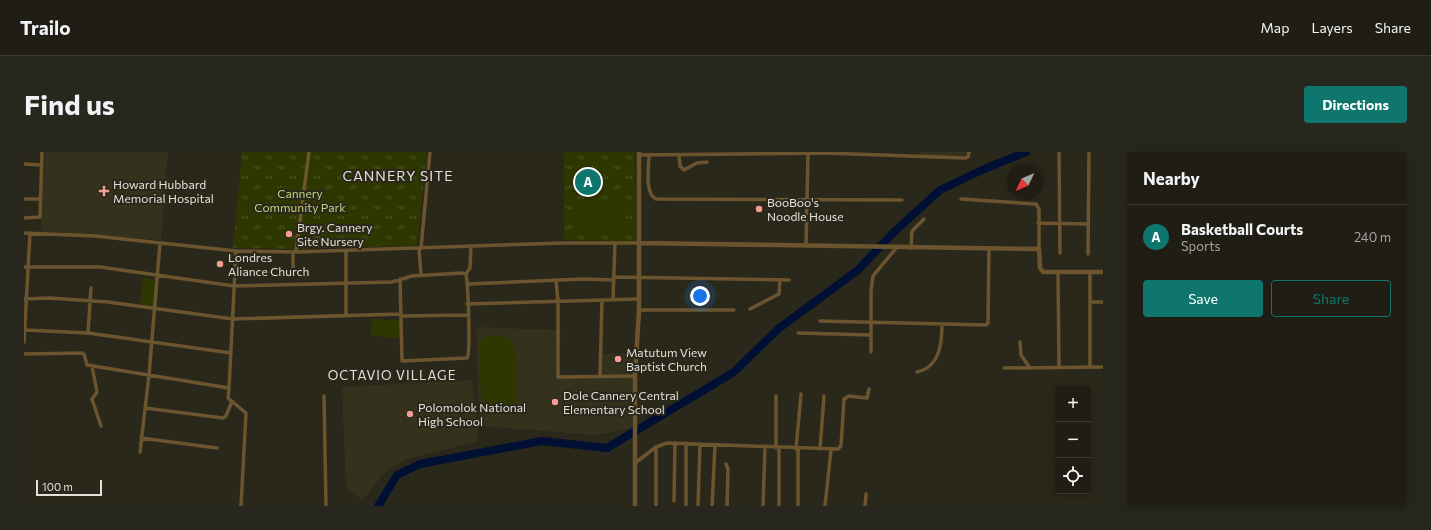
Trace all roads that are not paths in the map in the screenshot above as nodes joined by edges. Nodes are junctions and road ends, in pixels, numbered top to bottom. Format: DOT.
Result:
graph roads {
  1 [pos="42,152"];
  2 [pos="309,152"];
  3 [pos="430,152"];
  4 [pos="970,152"];
  5 [pos="1059,152"];
  6 [pos="1089,152"];
  7 [pos="808,153"];
  8 [pos="848,153"];
  9 [pos="639,154"];
  10 [pos="916,154"];
  11 [pos="649,155"];
  12 [pos="679,155"];
  13 [pos="706,162"];
  14 [pos="24,164"];
  15 [pos="42,165"];
  16 [pos="24,198"];
  17 [pos="41,199"];
  18 [pos="807,199"];
  19 [pos="961,199"];
  20 [pos="902,200"];
  21 [pos="24,218"];
  22 [pos="924,219"];
  23 [pos="1038,223"];
  24 [pos="1059,223"];
  25 [pos="1088,224"];
  26 [pos="24,233"];
  27 [pos="30,233"];
  28 [pos="160,243"];
  29 [pos="615,243"];
  30 [pos="640,243"];
  31 [pos="806,245"];
  32 [pos="470,246"];
  33 [pos="897,247"];
  34 [pos="420,248"];
  35 [pos="911,248"];
  36 [pos="989,248"];
  37 [pos="1038,249"];
  38 [pos="236,251"];
  39 [pos="346,251"];
  40 [pos="294,252"];
  41 [pos="1060,253"];
  42 [pos="1088,254"];
  43 [pos="26,267"];
  44 [pos="1090,272"];
  45 [pos="1103,272"];
  46 [pos="1058,273"];
  47 [pos="293,274"];
  48 [pos="466,274"];
  49 [pos="421,275"];
  50 [pos="156,276"];
  51 [pos="614,278"];
  52 [pos="400,279"];
  53 [pos="640,279"];
  54 [pos="556,280"];
  55 [pos="780,280"];
  56 [pos="789,280"];
  57 [pos="346,283"];
  58 [pos="468,284"];
  59 [pos="234,286"];
  60 [pos="91,288"];
  61 [pos="25,299"];
  62 [pos="613,299"];
  63 [pos="639,299"];
  64 [pos="90,300"];
  65 [pos="602,300"];
  66 [pos="558,302"];
  67 [pos="1090,302"];
  68 [pos="1103,302"];
  69 [pos="468,304"];
  70 [pos="154,308"];
  71 [pos="750,309"];
  72 [pos="639,310"];
  73 [pos="734,310"];
  74 [pos="402,315"];
  75 [pos="468,315"];
  76 [pos="346,316"];
  77 [pos="233,320"];
  78 [pos="820,321"];
  79 [pos="872,324"];
  80 [pos="942,324"];
  81 [pos="24,330"];
  82 [pos="88,333"];
  83 [pos="798,333"];
  84 [pos="871,335"];
  85 [pos="24,342"];
  86 [pos="151,342"];
  87 [pos="1020,342"];
  88 [pos="872,352"];
  89 [pos="231,353"];
  90 [pos="24,354"];
  91 [pos="92,366"];
  92 [pos="1059,367"];
  93 [pos="1090,367"];
  94 [pos="1103,367"];
  95 [pos="1004,368"];
  96 [pos="1030,368"];
  97 [pos="917,372"];
  98 [pos="149,375"];
  99 [pos="600,376"];
  100 [pos="635,376"];
  101 [pos="229,388"];
  102 [pos="869,389"];
  103 [pos="802,394"];
  104 [pos="324,396"];
  105 [pos="776,396"];
  106 [pos="824,396"];
  107 [pos="232,401"];
  108 [pos="145,408"];
  109 [pos="101,426"];
  110 [pos="141,438"];
  111 [pos="675,443"];
  112 [pos="686,443"];
  113 [pos="700,444"];
  114 [pos="715,445"];
  115 [pos="656,447"];
  116 [pos="765,447"];
  117 [pos="217,448"];
  118 [pos="778,448"];
  119 [pos="797,449"];
  120 [pos="820,449"];
  121 [pos="831,450"];
  122 [pos="140,452"];
  123 [pos="635,463"];
  124 [pos="726,464"];
  125 [pos="866,494"];
  126 [pos="674,501"];
  127 [pos="241,506"];
  128 [pos="326,506"];
  129 [pos="635,506"];
  130 [pos="656,506"];
  131 [pos="686,506"];
  132 [pos="698,506"];
  133 [pos="712,506"];
  134 [pos="727,506"];
  135 [pos="763,506"];
  136 [pos="779,506"];
  137 [pos="798,506"];
  138 [pos="825,506"];
  139 [pos="865,506"];
  1 -- 15 [label="street"];
  2 -- 40 [label="street"];
  3 -- 34 [label="street"];
  4 -- 10 [label="street"];
  5 -- 24 [label="street"];
  6 -- 25 [label="street"];
  7 -- 8 [label="street"];
  7 -- 12 [label="street"];
  7 -- 18 [label="street"];
  8 -- 10 [label="street"];
  9 -- 11 [label="street"];
  9 -- 30 [label="street"];
  11 -- 12 [label="street"];
  11 -- 18 [label="street"];
  12 -- 13 [label="street"];
  14 -- 15 [label="street"];
  15 -- 17 [label="street"];
  16 -- 17 [label="street"];
  17 -- 21 [label="street"];
  18 -- 20 [label="street"];
  18 -- 31 [label="street"];
  19 -- 23 [label="street"];
  22 -- 35 [label="street"];
  23 -- 24 [label="street"];
  23 -- 37 [label="street"];
  24 -- 25 [label="street"];
  24 -- 41 [label="street"];
  25 -- 42 [label="street"];
  26 -- 27 [label="street"];
  27 -- 28 [label="street"];
  27 -- 43 [label="street"];
  28 -- 38 [label="street"];
  28 -- 50 [label="street"];
  29 -- 30 [label="street"];
  29 -- 32 [label="street"];
  29 -- 51 [label="street"];
  30 -- 31 [label="street"];
  30 -- 53 [label="street"];
  31 -- 33 [label="street"];
  32 -- 34 [label="street"];
  32 -- 48 [label="street"];
  33 -- 35 [label="street"];
  33 -- 79 [label="street"];
  34 -- 39 [label="street"];
  34 -- 49 [label="street"];
  35 -- 36 [label="street"];
  36 -- 37 [label="street"];
  36 -- 80 [label="street"];
  37 -- 46 [label="street"];
  38 -- 40 [label="street"];
  38 -- 59 [label="street"];
  39 -- 40 [label="street"];
  39 -- 57 [label="street"];
  40 -- 47 [label="street"];
  43 -- 50 [label="street"];
  43 -- 61 [label="street"];
  44 -- 45 [label="street"];
  44 -- 46 [label="street"];
  44 -- 67 [label="street"];
  46 -- 92 [label="street"];
  48 -- 49 [label="street"];
  48 -- 58 [label="street"];
  49 -- 52 [label="street"];
  50 -- 59 [label="street"];
  50 -- 70 [label="street"];
  51 -- 53 [label="street"];
  51 -- 54 [label="street"];
  51 -- 62 [label="street"];
  52 -- 57 [label="street"];
  52 -- 74 [label="street"];
  53 -- 55 [label="street"];
  53 -- 63 [label="street"];
  54 -- 58 [label="street"];
  54 -- 66 [label="street"];
  55 -- 56 [label="street"];
  55 -- 71 [label="street"];
  57 -- 59 [label="street"];
  57 -- 76 [label="street"];
  58 -- 69 [label="street"];
  59 -- 77 [label="street"];
  60 -- 64 [label="street"];
  61 -- 64 [label="street"];
  61 -- 81 [label="street"];
  62 -- 63 [label="street"];
  62 -- 65 [label="street"];
  63 -- 72 [label="street"];
  64 -- 70 [label="street"];
  64 -- 82 [label="street"];
  65 -- 66 [label="street"];
  65 -- 99 [label="street"];
  66 -- 69 [label="street"];
  66 -- 99 [label="street"];
  67 -- 68 [label="street"];
  67 -- 93 [label="street"];
  69 -- 75 [label="street"];
  70 -- 77 [label="street"];
  70 -- 86 [label="street"];
  72 -- 73 [label="street"];
  72 -- 100 [label="street"];
  74 -- 75 [label="street"];
  74 -- 75 [label="street"];
  74 -- 76 [label="street"];
  76 -- 77 [label="street"];
  77 -- 89 [label="street"];
  78 -- 79 [label="street"];
  79 -- 80 [label="street"];
  79 -- 84 [label="street"];
  80 -- 97 [label="street"];
  81 -- 82 [label="street"];
  81 -- 85 [label="street"];
  82 -- 86 [label="street"];
  83 -- 84 [label="street"];
  84 -- 88 [label="street"];
  86 -- 89 [label="street"];
  86 -- 98 [label="street"];
  87 -- 96 [label="street"];
  89 -- 101 [label="street"];
  90 -- 91 [label="street"];
  91 -- 98 [label="street"];
  91 -- 109 [label="street"];
  92 -- 93 [label="street"];
  92 -- 96 [label="street"];
  93 -- 94 [label="street"];
  95 -- 96 [label="street"];
  98 -- 101 [label="street"];
  98 -- 108 [label="street"];
  99 -- 100 [label="street"];
  100 -- 123 [label="street"];
  101 -- 107 [label="street"];
  102 -- 121 [label="street"];
  103 -- 119 [label="street"];
  104 -- 128 [label="street"];
  105 -- 118 [label="street"];
  106 -- 120 [label="street"];
  107 -- 108 [label="street"];
  107 -- 127 [label="street"];
  108 -- 110 [label="street"];
  110 -- 117 [label="street"];
  110 -- 122 [label="street"];
  111 -- 112 [label="street"];
  111 -- 115 [label="street"];
  111 -- 126 [label="street"];
  112 -- 113 [label="street"];
  112 -- 131 [label="street"];
  113 -- 114 [label="street"];
  113 -- 132 [label="street"];
  114 -- 116 [label="street"];
  114 -- 133 [label="street"];
  115 -- 123 [label="street"];
  115 -- 130 [label="street"];
  116 -- 118 [label="street"];
  116 -- 135 [label="street"];
  118 -- 119 [label="street"];
  118 -- 136 [label="street"];
  119 -- 120 [label="street"];
  119 -- 137 [label="street"];
  120 -- 121 [label="street"];
  121 -- 138 [label="street"];
  123 -- 129 [label="street"];
  124 -- 134 [label="street"];
  125 -- 139 [label="street"];
}
